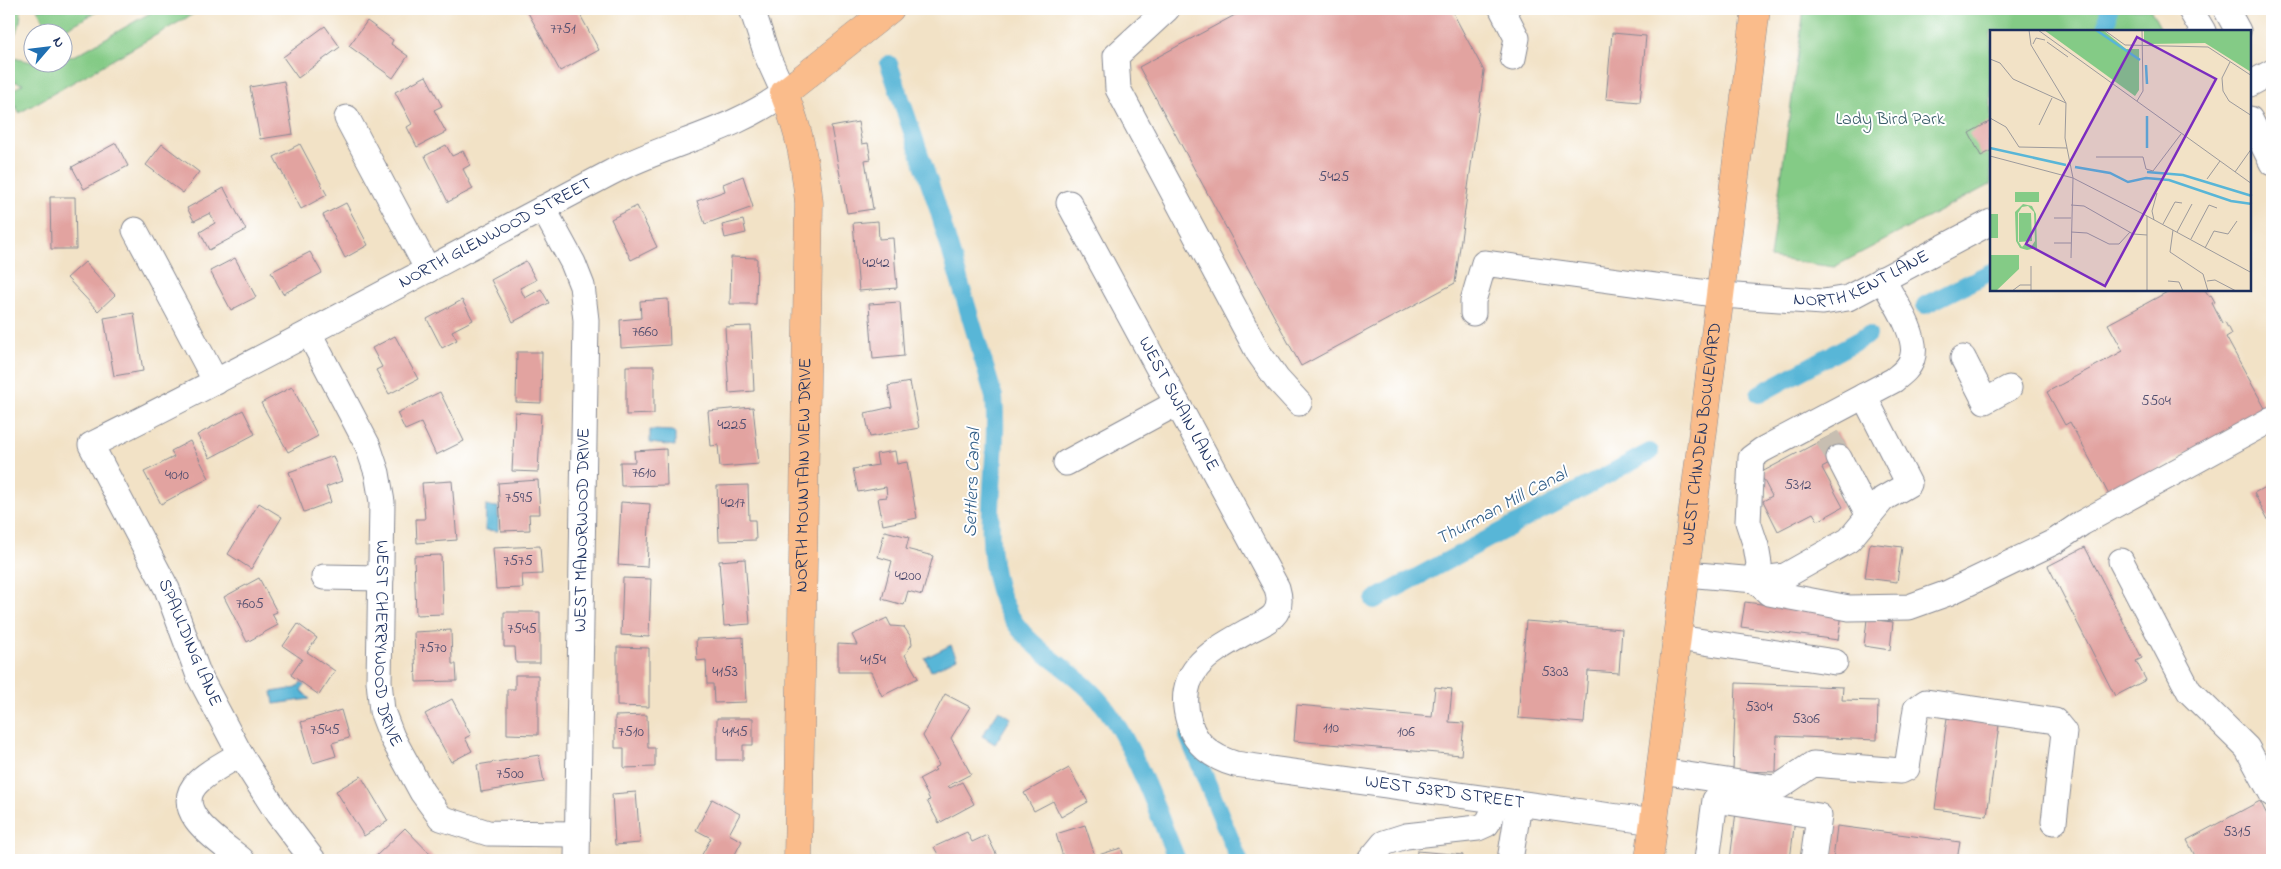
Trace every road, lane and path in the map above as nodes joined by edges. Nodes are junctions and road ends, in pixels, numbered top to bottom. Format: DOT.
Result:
graph roads {
  1 [pos="752,9"];
  2 [pos="890,9"];
  3 [pos="1167,9"];
  4 [pos="1502,9"];
  5 [pos="1756,9"];
  6 [pos="2190,9"];
  7 [pos="2226,9"];
  8 [pos="2202,30"];
  9 [pos="2237,30"];
  10 [pos="1513,58"];
  11 [pos="2272,72"];
  12 [pos="2251,83"];
  13 [pos="784,93"];
  14 [pos="347,118"];
  15 [pos="2251,121"];
  16 [pos="2272,163"];
  17 [pos="1069,204"];
  18 [pos="543,208"];
  19 [pos="1990,223"];
  20 [pos="135,230"];
  21 [pos="428,270"];
  22 [pos="1882,279"];
  23 [pos="1722,295"];
  24 [pos="1473,313"];
  25 [pos="309,333"];
  26 [pos="1964,358"];
  27 [pos="216,382"];
  28 [pos="2009,388"];
  29 [pos="1864,396"];
  30 [pos="1177,403"];
  31 [pos="1299,403"];
  32 [pos="2272,419"];
  33 [pos="1828,439"];
  34 [pos="91,445"];
  35 [pos="1066,463"];
  36 [pos="1869,516"];
  37 [pos="2121,560"];
  38 [pos="1686,574"];
  39 [pos="324,577"];
  40 [pos="381,578"];
  41 [pos="1755,580"];
  42 [pos="1279,607"];
  43 [pos="1678,638"];
  44 [pos="1835,662"];
  45 [pos="240,754"];
  46 [pos="1661,771"];
  47 [pos="2272,794"];
  48 [pos="1509,803"];
  49 [pos="1654,822"];
  50 [pos="2054,822"];
  51 [pos="577,834"];
  52 [pos="242,860"];
  53 [pos="313,860"];
  54 [pos="577,860"];
  55 [pos="798,860"];
  56 [pos="1370,860"];
  57 [pos="1510,860"];
  58 [pos="1649,860"];
  59 [pos="1707,860"];
  60 [pos="1814,860"];
  1 -- 13 [label="street"];
  2 -- 13 [label="main road, NORTH GLENWOOD STREET"];
  3 -- 31 [label="street"];
  4 -- 10 [label="street"];
  5 -- 23 [label="main road, WEST CHINDEN BOULEVARD"];
  6 -- 8 [label="street"];
  7 -- 9 [label="street"];
  11 -- 12 [label="street"];
  13 -- 18 [label="street, NORTH GLENWOOD STREET"];
  13 -- 55 [label="main road, NORTH MOUNTAIN VIEW DRIVE"];
  14 -- 21 [label="street"];
  15 -- 16 [label="street"];
  17 -- 30 [label="street, WEST SWAIN LANE"];
  18 -- 21 [label="street, NORTH GLENWOOD STREET"];
  18 -- 51 [label="street, WEST MANORWOOD DRIVE"];
  19 -- 22 [label="street, NORTH KENT LANE"];
  20 -- 27 [label="street"];
  21 -- 25 [label="street, NORTH GLENWOOD STREET"];
  22 -- 23 [label="street, NORTH KENT LANE"];
  22 -- 29 [label="street"];
  23 -- 24 [label="street, NORTH KENT LANE"];
  23 -- 38 [label="main road, WEST CHINDEN BOULEVARD"];
  25 -- 27 [label="street, NORTH GLENWOOD STREET"];
  25 -- 40 [label="street, WEST CHERRYWOOD DRIVE"];
  26 -- 28 [label="street"];
  27 -- 34 [label="street, NORTH GLENWOOD STREET"];
  29 -- 33 [label="street"];
  29 -- 36 [label="street"];
  30 -- 35 [label="street"];
  30 -- 42 [label="street, WEST SWAIN LANE"];
  32 -- 41 [label="street"];
  33 -- 36 [label="street"];
  33 -- 41 [label="street"];
  34 -- 45 [label="street, SPAULDING LANE"];
  36 -- 41 [label="street"];
  37 -- 47 [label="street"];
  38 -- 41 [label="street"];
  38 -- 43 [label="main road, WEST CHINDEN BOULEVARD"];
  39 -- 40 [label="street"];
  40 -- 51 [label="street, WEST CHERRYWOOD DRIVE"];
  42 -- 48 [label="street, WEST 53RD STREET"];
  43 -- 44 [label="street"];
  43 -- 46 [label="main road, WEST CHINDEN BOULEVARD"];
  45 -- 52 [label="street"];
  45 -- 53 [label="street, SPAULDING LANE"];
  46 -- 49 [label="main road, WEST CHINDEN BOULEVARD"];
  46 -- 50 [label="street"];
  48 -- 49 [label="street, WEST 53RD STREET"];
  48 -- 56 [label="street"];
  48 -- 57 [label="street"];
  49 -- 58 [label="main road, WEST CHINDEN BOULEVARD"];
  51 -- 54 [label="street, WEST MANORWOOD DRIVE"];
  59 -- 60 [label="street"];
}
